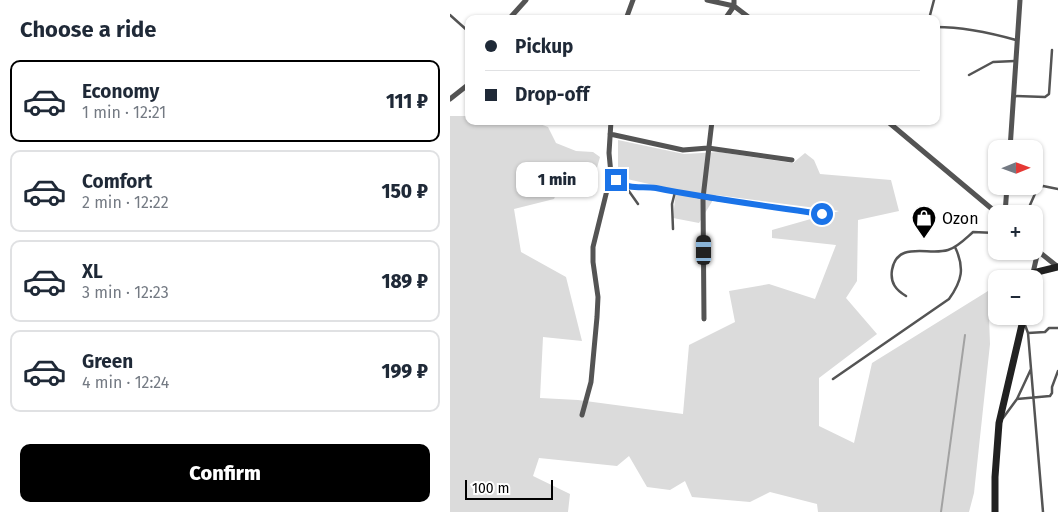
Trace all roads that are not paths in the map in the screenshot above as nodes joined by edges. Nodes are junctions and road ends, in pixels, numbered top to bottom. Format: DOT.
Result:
graph roads {
  1 [pos="526,0"];
  2 [pos="633,0"];
  3 [pos="707,0"];
  4 [pos="934,0"];
  5 [pos="1020,0"];
  6 [pos="734,3"];
  7 [pos="450,15"];
  8 [pos="513,15"];
  9 [pos="627,15"];
  10 [pos="727,15"];
  11 [pos="747,15"];
  12 [pos="930,15"];
  13 [pos="940,27"];
  14 [pos="465,28"];
  15 [pos="1018,40"];
  16 [pos="1052,50"];
  17 [pos="1016,60"];
  18 [pos="969,75"];
  19 [pos="465,87"];
  20 [pos="1014,96"];
  21 [pos="450,99"];
  22 [pos="611,125"];
  23 [pos="711,125"];
  24 [pos="892,125"];
  25 [pos="610,134"];
  26 [pos="1011,140"];
  27 [pos="708,148"];
  28 [pos="792,160"];
  29 [pos="611,174"];
  30 [pos="626,186"];
  31 [pos="1058,189"];
  32 [pos="675,192"];
  33 [pos="704,198"];
  34 [pos="638,204"];
  35 [pos="1030,205"];
  36 [pos="988,206"];
  37 [pos="822,214"];
  38 [pos="673,228"];
  39 [pos="988,233"];
  40 [pos="955,247"];
  41 [pos="1043,255"];
  42 [pos="1058,266"];
  43 [pos="1043,272"];
  44 [pos="906,296"];
  45 [pos="704,319"];
  46 [pos="1022,325"];
  47 [pos="1025,325"];
  48 [pos="1058,328"];
  49 [pos="1028,333"];
  50 [pos="1032,367"];
  51 [pos="1058,370"];
  52 [pos="833,379"];
  53 [pos="1033,398"];
  54 [pos="1017,399"];
  55 [pos="582,415"];
  56 [pos="999,423"];
  57 [pos="995,512"];
  58 [pos="1043,512"];
  1 -- 8 [label="street"];
  2 -- 9 [label="street"];
  3 -- 6 [label="street"];
  4 -- 12 [label="lane"];
  5 -- 15 [label="street"];
  6 -- 10 [label="street"];
  6 -- 11 [label="street"];
  7 -- 14 [label="lane"];
  13 -- 15 [label="lane"];
  15 -- 17 [label="street"];
  16 -- 20 [label="lane"];
  17 -- 18 [label="lane"];
  17 -- 20 [label="street"];
  19 -- 21 [label="street"];
  20 -- 26 [label="street"];
  22 -- 25 [label="street"];
  23 -- 27 [label="street"];
  24 -- 36 [label="street"];
  25 -- 27 [label="street"];
  25 -- 29 [label="street"];
  27 -- 28 [label="street"];
  27 -- 33 [label="street"];
  29 -- 30 [label="lane"];
  29 -- 55 [label="street"];
  30 -- 32 [label="lane"];
  30 -- 34 [label="lane"];
  31 -- 35 [label="lane"];
  32 -- 33 [label="lane"];
  32 -- 38 [label="lane"];
  33 -- 37 [label="lane"];
  33 -- 45 [label="street"];
  39 -- 40 [label="lane"];
  40 -- 44 [label="lane"];
  40 -- 52 [label="lane"];
  41 -- 42 [label="street"];
  42 -- 43 [label="street"];
  46 -- 56 [label="street"];
  47 -- 49 [label="lane"];
  48 -- 49 [label="lane"];
  49 -- 50 [label="lane"];
  50 -- 53 [label="lane"];
  50 -- 54 [label="lane"];
  51 -- 53 [label="lane"];
  53 -- 54 [label="lane"];
  53 -- 58 [label="lane"];
  54 -- 56 [label="lane"];
  56 -- 57 [label="street"];
}
